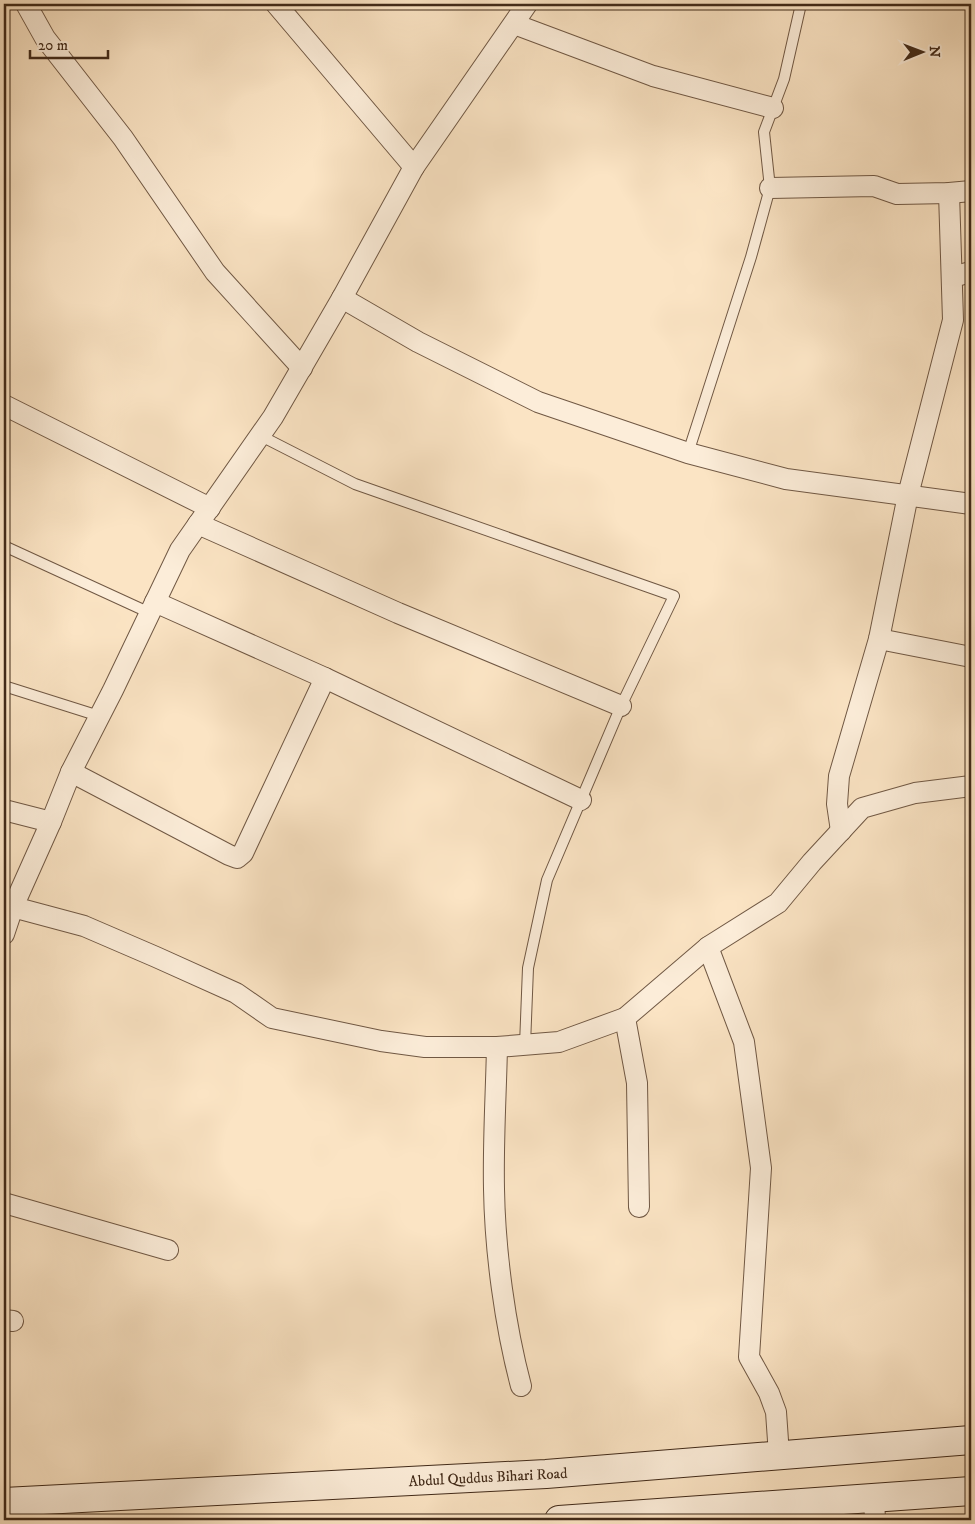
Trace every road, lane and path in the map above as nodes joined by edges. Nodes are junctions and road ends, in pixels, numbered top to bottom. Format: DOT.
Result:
graph roads {
  1 [pos="26,4"];
  2 [pos="276,4"];
  3 [pos="527,4"];
  4 [pos="801,4"];
  5 [pos="514,24"];
  6 [pos="773,108"];
  7 [pos="414,167"];
  8 [pos="770,188"];
  9 [pos="971,191"];
  10 [pos="949,193"];
  11 [pos="971,272"];
  12 [pos="952,277"];
  13 [pos="342,298"];
  14 [pos="302,368"];
  15 [pos="4,405"];
  16 [pos="260,436"];
  17 [pos="688,453"];
  18 [pos="908,495"];
  19 [pos="971,504"];
  20 [pos="210,508"];
  21 [pos="198,524"];
  22 [pos="4,546"];
  23 [pos="153,607"];
  24 [pos="879,639"];
  25 [pos="971,657"];
  26 [pos="326,678"];
  27 [pos="4,686"];
  28 [pos="621,706"];
  29 [pos="99,716"];
  30 [pos="71,772"];
  31 [pos="971,786"];
  32 [pos="581,800"];
  33 [pos="4,810"];
  34 [pos="51,822"];
  35 [pos="841,831"];
  36 [pos="13,907"];
  37 [pos="4,934"];
  38 [pos="708,947"];
  39 [pos="625,1018"];
  40 [pos="525,1045"];
  41 [pos="497,1047"];
  42 [pos="4,1203"];
  43 [pos="638,1207"];
  44 [pos="168,1250"];
  45 [pos="521,1386"];
  46 [pos="971,1440"];
  47 [pos="779,1455"];
  48 [pos="971,1491"];
  49 [pos="4,1502"];
  50 [pos="874,1509"];
  51 [pos="559,1520"];
  1 -- 14 [label="street"];
  2 -- 7 [label="street"];
  3 -- 5 [label="street"];
  4 -- 6 [label="lane"];
  5 -- 6 [label="street"];
  5 -- 7 [label="street"];
  6 -- 8 [label="lane"];
  7 -- 13 [label="street"];
  8 -- 10 [label="street"];
  8 -- 17 [label="lane"];
  9 -- 10 [label="street"];
  10 -- 12 [label="street"];
  11 -- 12 [label="street"];
  12 -- 18 [label="street"];
  13 -- 14 [label="street"];
  13 -- 17 [label="street"];
  14 -- 16 [label="street"];
  15 -- 20 [label="street"];
  16 -- 20 [label="street"];
  16 -- 28 [label="lane"];
  17 -- 18 [label="street"];
  18 -- 19 [label="street"];
  18 -- 24 [label="street"];
  20 -- 21 [label="street"];
  21 -- 23 [label="street"];
  21 -- 28 [label="street"];
  22 -- 23 [label="lane"];
  23 -- 26 [label="street"];
  23 -- 29 [label="street"];
  24 -- 25 [label="street"];
  24 -- 35 [label="street"];
  26 -- 30 [label="street"];
  26 -- 32 [label="street"];
  27 -- 29 [label="lane"];
  28 -- 32 [label="lane"];
  29 -- 30 [label="street"];
  30 -- 34 [label="street"];
  31 -- 35 [label="street"];
  32 -- 40 [label="lane"];
  33 -- 34 [label="street"];
  34 -- 36 [label="street"];
  35 -- 38 [label="street"];
  36 -- 37 [label="street"];
  36 -- 41 [label="street"];
  38 -- 39 [label="street"];
  38 -- 47 [label="street"];
  39 -- 40 [label="street"];
  39 -- 43 [label="street"];
  40 -- 41 [label="street"];
  41 -- 45 [label="street"];
  42 -- 44 [label="street"];
  46 -- 47 [label="main road, Abdul Quddus Bihari Road"];
  47 -- 49 [label="main road, Abdul Quddus Bihari Road"];
  48 -- 50 [label="main road"];
  50 -- 51 [label="main road"];
}
